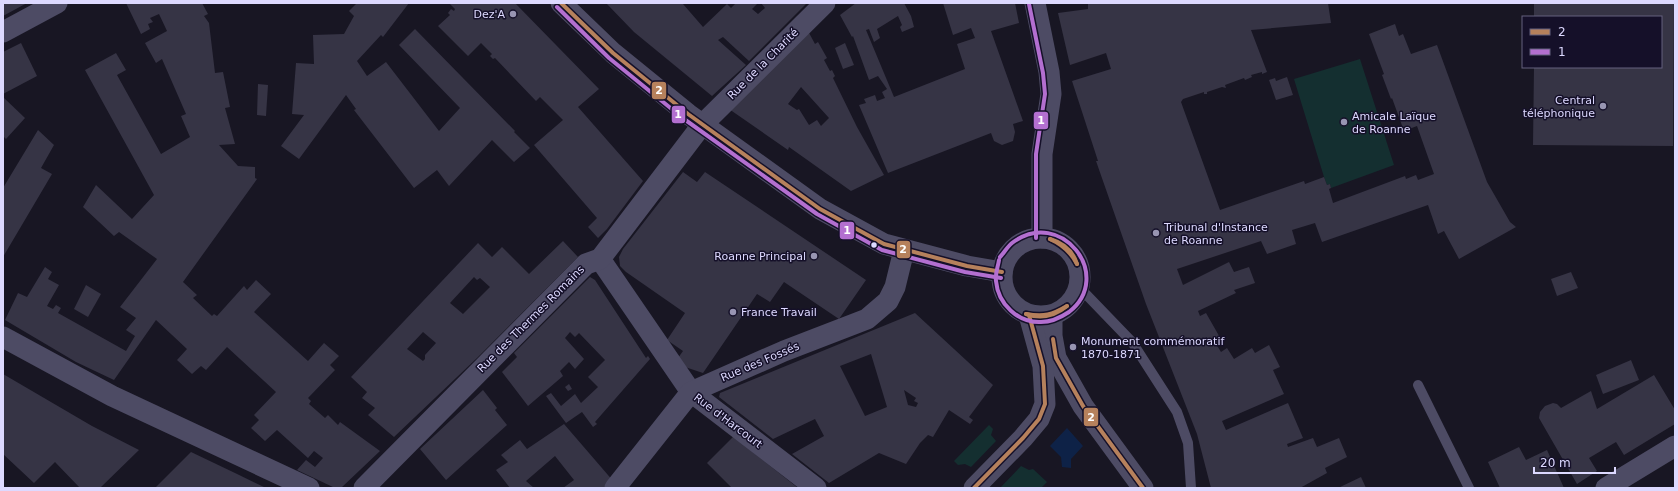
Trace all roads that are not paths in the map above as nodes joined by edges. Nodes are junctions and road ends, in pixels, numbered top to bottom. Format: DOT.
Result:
graph roads {
  1 [pos="57,3"];
  2 [pos="561,3"];
  3 [pos="825,3"];
  4 [pos="1035,3"];
  5 [pos="3,32"];
  6 [pos="702,124"];
  7 [pos="1042,238"];
  8 [pos="904,250"];
  9 [pos="600,260"];
  10 [pos="1002,272"];
  11 [pos="1079,287"];
  12 [pos="1028,315"];
  13 [pos="1052,315"];
  14 [pos="3,337"];
  15 [pos="1418,385"];
  16 [pos="691,392"];
  17 [pos="1045,404"];
  18 [pos="1083,406"];
  19 [pos="1675,446"];
  20 [pos="308,488"];
  21 [pos="364,488"];
  22 [pos="615,488"];
  23 [pos="816,488"];
  24 [pos="974,488"];
  25 [pos="1143,488"];
  26 [pos="1191,488"];
  27 [pos="1469,488"];
  28 [pos="1606,488"];
  1 -- 5 [label="street"];
  2 -- 6 [label="street"];
  3 -- 6 [label="street, Rue de la Charité"];
  4 -- 7 [label="street"];
  6 -- 8 [label="street"];
  6 -- 9 [label="street, Rue des Thermes Romains"];
  7 -- 10 [label="street"];
  7 -- 11 [label="street"];
  8 -- 10 [label="street"];
  8 -- 16 [label="street, Rue des Fossés"];
  9 -- 16 [label="street, Rue d'Harcourt"];
  9 -- 21 [label="street, Rue des Thermes Romains"];
  10 -- 12 [label="street"];
  11 -- 13 [label="street"];
  11 -- 26 [label="lane"];
  12 -- 13 [label="street"];
  12 -- 17 [label="street"];
  13 -- 18 [label="street"];
  14 -- 20 [label="street"];
  15 -- 27 [label="lane"];
  16 -- 22 [label="street, Rue des Fossés"];
  16 -- 23 [label="street, Rue d'Harcourt"];
  17 -- 18 [label="street"];
  17 -- 24 [label="street"];
  18 -- 25 [label="street"];
  19 -- 28 [label="street"];
}
